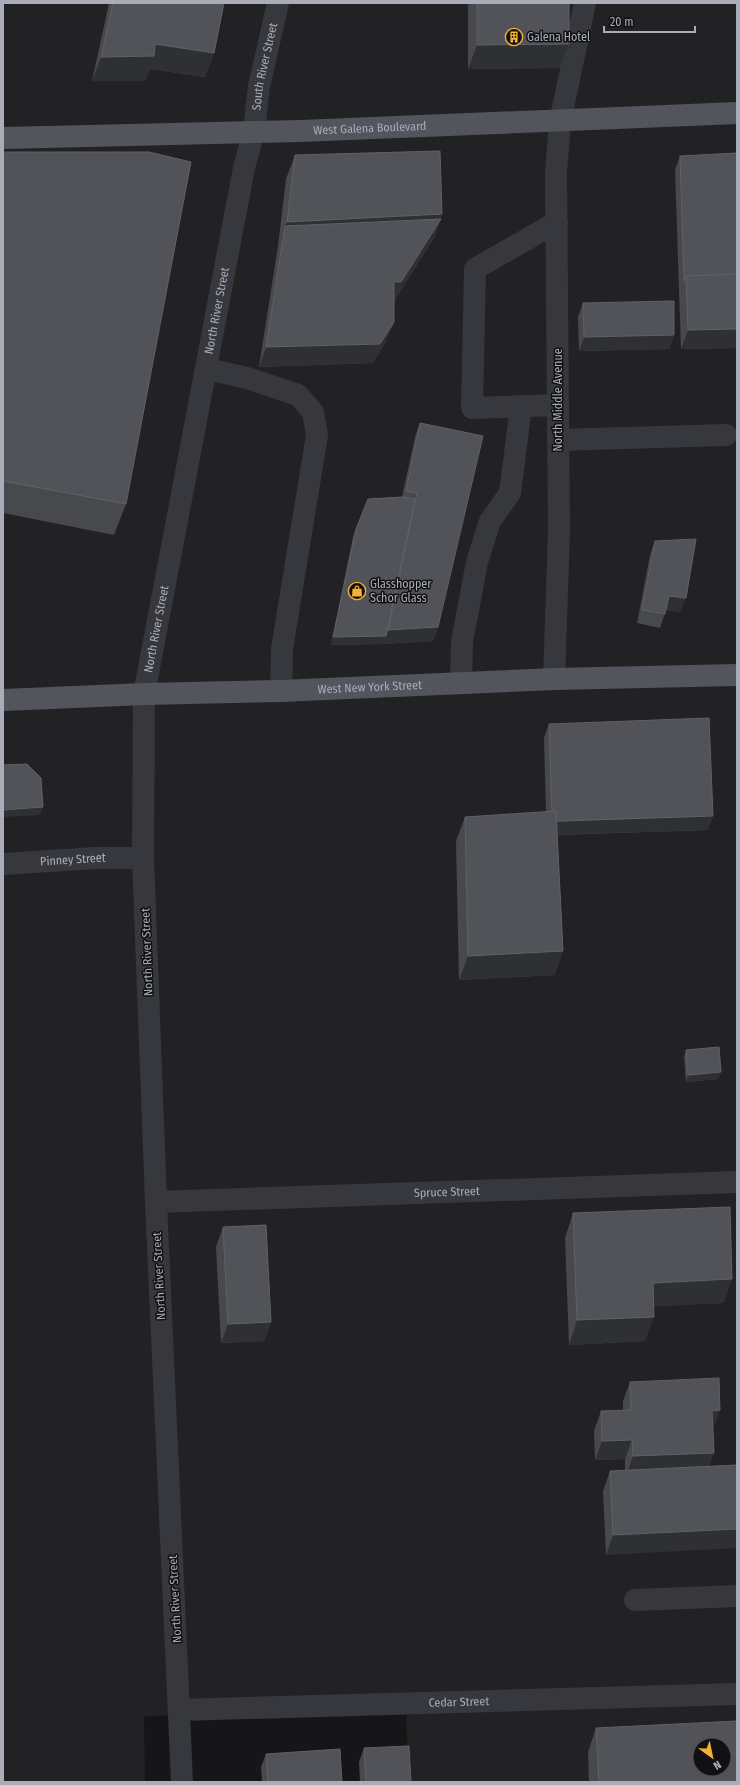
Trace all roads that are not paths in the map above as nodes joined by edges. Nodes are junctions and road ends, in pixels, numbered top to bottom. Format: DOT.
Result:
graph roads {
  1 [pos="278,3"];
  2 [pos="585,3"];
  3 [pos="737,113"];
  4 [pos="560,122"];
  5 [pos="254,131"];
  6 [pos="3,138"];
  7 [pos="556,222"];
  8 [pos="207,369"];
  9 [pos="558,405"];
  10 [pos="521,406"];
  11 [pos="726,435"];
  12 [pos="558,440"];
  13 [pos="737,675"];
  14 [pos="554,679"];
  15 [pos="461,683"];
  16 [pos="281,691"];
  17 [pos="144,694"];
  18 [pos="3,700"];
  19 [pos="143,858"];
  20 [pos="3,864"];
  21 [pos="737,1182"];
  22 [pos="156,1202"];
  23 [pos="737,1596"];
  24 [pos="634,1600"];
  25 [pos="737,1694"];
  26 [pos="180,1710"];
  27 [pos="182,1782"];
  1 -- 5 [label="street, South River Street"];
  2 -- 4 [label="street, North Middle Avenue"];
  3 -- 4 [label="main road, West Galena Boulevard"];
  4 -- 5 [label="main road, West Galena Boulevard"];
  4 -- 7 [label="street, North Middle Avenue"];
  5 -- 6 [label="main road, West Galena Boulevard"];
  5 -- 8 [label="street, North River Street"];
  7 -- 9 [label="street, North Middle Avenue"];
  7 -- 10 [label="street"];
  8 -- 16 [label="street"];
  8 -- 17 [label="street, North River Street"];
  9 -- 10 [label="street"];
  9 -- 12 [label="street, North Middle Avenue"];
  10 -- 15 [label="street"];
  11 -- 12 [label="street"];
  12 -- 14 [label="street, North Middle Avenue"];
  13 -- 14 [label="main road, West New York Street"];
  14 -- 15 [label="main road, West New York Street"];
  15 -- 16 [label="main road, West New York Street"];
  16 -- 17 [label="main road, West New York Street"];
  17 -- 18 [label="main road, West New York Street"];
  17 -- 19 [label="street, North River Street"];
  19 -- 20 [label="street, Pinney Street"];
  19 -- 22 [label="street, North River Street"];
  21 -- 22 [label="street, Spruce Street"];
  22 -- 26 [label="street, North River Street"];
  23 -- 24 [label="street"];
  25 -- 26 [label="street, Cedar Street"];
  26 -- 27 [label="street, North River Street"];
}
